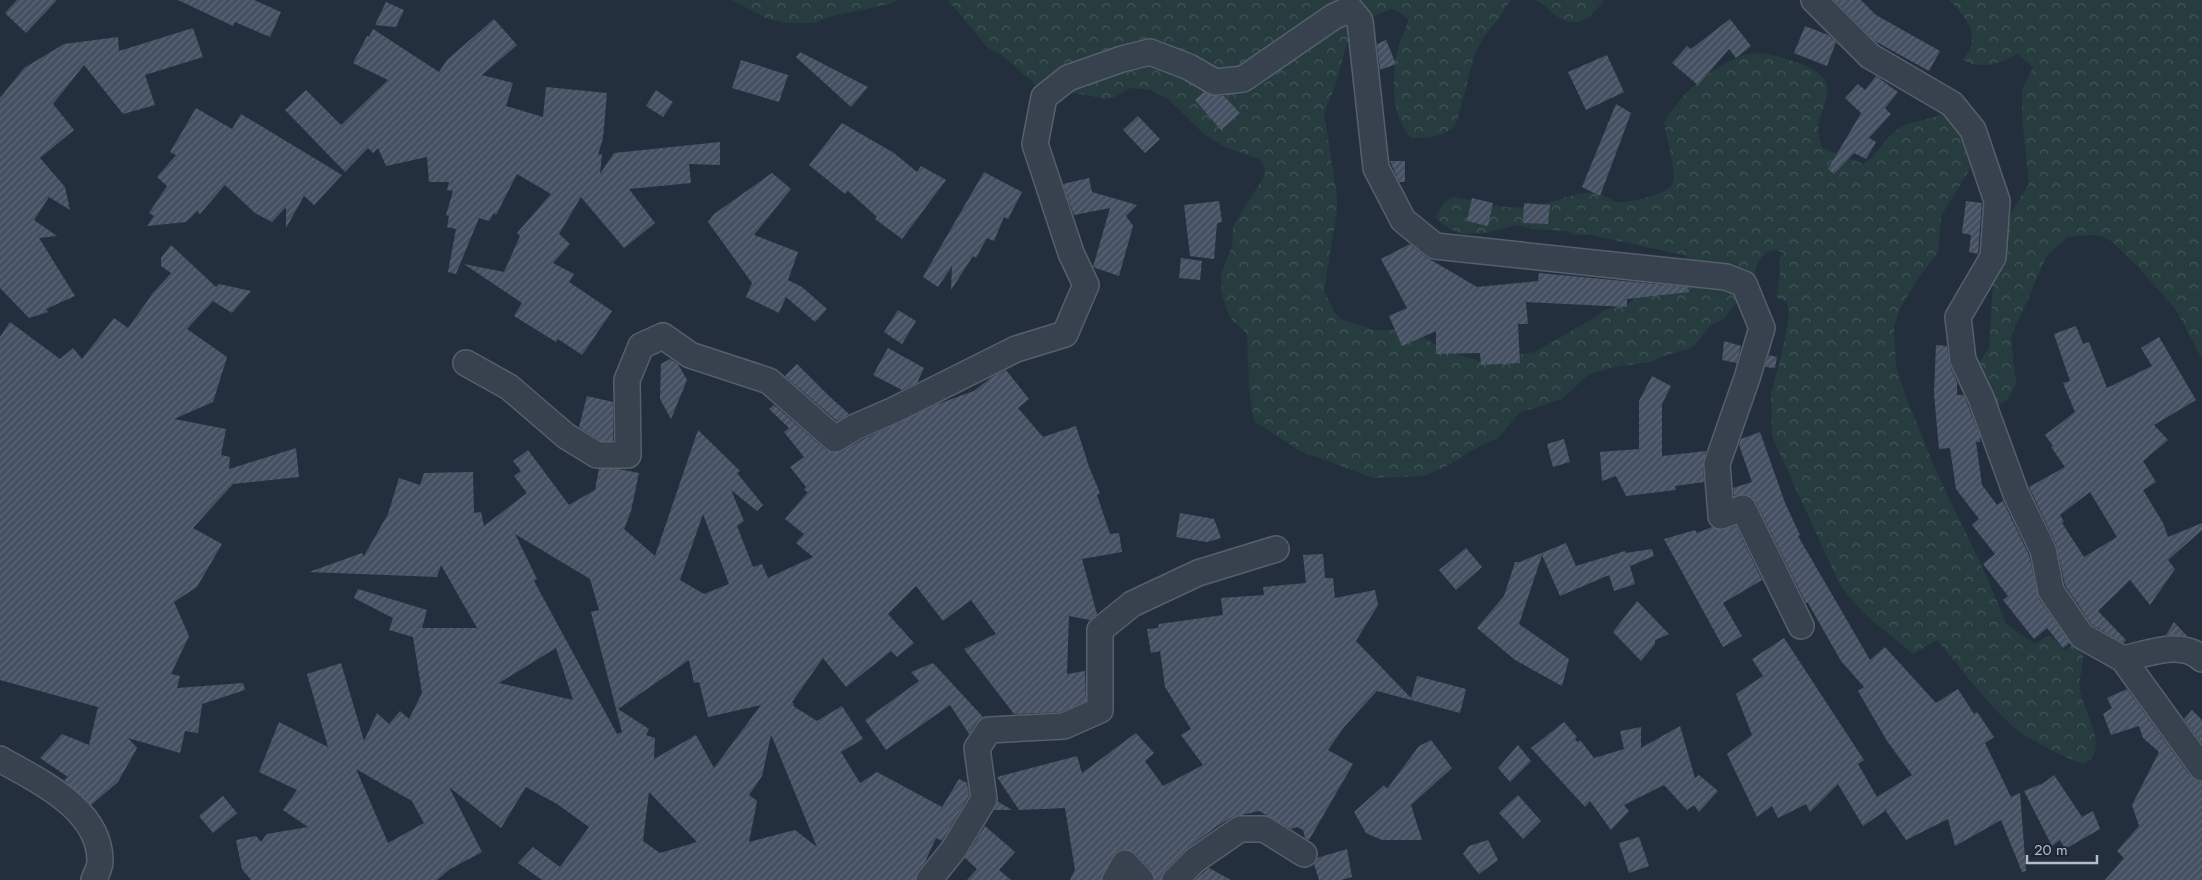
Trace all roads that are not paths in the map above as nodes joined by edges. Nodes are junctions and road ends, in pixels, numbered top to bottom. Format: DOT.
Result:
graph roads {
  1 [pos="1814,0"];
  2 [pos="466,362"];
  3 [pos="1276,550"];
  4 [pos="1802,626"];
  5 [pos="2123,660"];
  6 [pos="2202,660"];
  7 [pos="0,759"];
  8 [pos="2202,768"];
  9 [pos="1304,854"];
  10 [pos="94,880"];
  11 [pos="929,880"];
  12 [pos="1115,880"];
  13 [pos="1141,880"];
  14 [pos="1175,880"];
  1 -- 5 [label="street"];
  2 -- 4 [label="street"];
  3 -- 11 [label="street"];
  5 -- 6 [label="street"];
  5 -- 8 [label="street"];
  7 -- 10 [label="street"];
  9 -- 14 [label="street"];
  12 -- 13 [label="street"];
}
